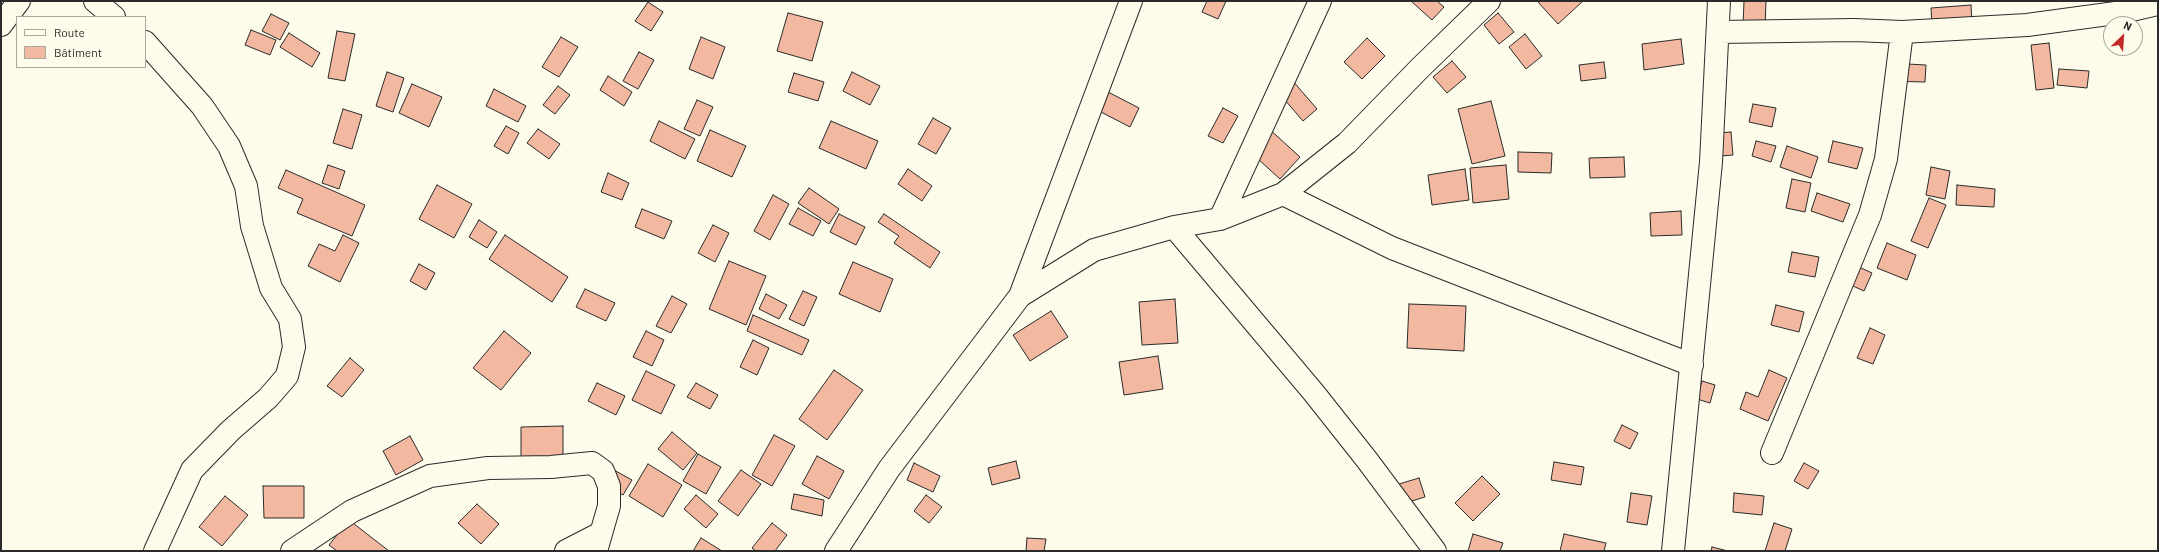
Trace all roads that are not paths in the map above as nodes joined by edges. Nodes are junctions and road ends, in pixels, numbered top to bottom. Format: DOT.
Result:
graph roads {
  1 [pos="20,1"];
  2 [pos="95,1"];
  3 [pos="1131,1"];
  4 [pos="1320,1"];
  5 [pos="1489,1"];
  6 [pos="1719,1"];
  7 [pos="2158,4"];
  8 [pos="113,16"];
  9 [pos="1,26"];
  10 [pos="1719,32"];
  11 [pos="1902,32"];
  12 [pos="146,43"];
  13 [pos="1283,194"];
  14 [pos="1220,219"];
  15 [pos="1174,227"];
  16 [pos="1020,296"];
  17 [pos="1692,365"];
  18 [pos="1772,453"];
  19 [pos="598,542"];
  20 [pos="155,551"];
  21 [pos="292,551"];
  22 [pos="566,551"];
  23 [pos="836,551"];
  24 [pos="1435,551"];
  25 [pos="1673,551"];
  1 -- 9 [label="street"];
  2 -- 8 [label="street"];
  3 -- 16 [label="street"];
  4 -- 14 [label="street"];
  5 -- 13 [label="street"];
  6 -- 10 [label="street"];
  7 -- 11 [label="street"];
  10 -- 11 [label="street"];
  10 -- 17 [label="street"];
  11 -- 18 [label="street"];
  12 -- 20 [label="street"];
  13 -- 14 [label="street"];
  13 -- 17 [label="street"];
  14 -- 15 [label="street"];
  15 -- 16 [label="street"];
  15 -- 24 [label="street"];
  16 -- 23 [label="street"];
  17 -- 25 [label="street"];
  19 -- 21 [label="street"];
  19 -- 22 [label="street"];
}
